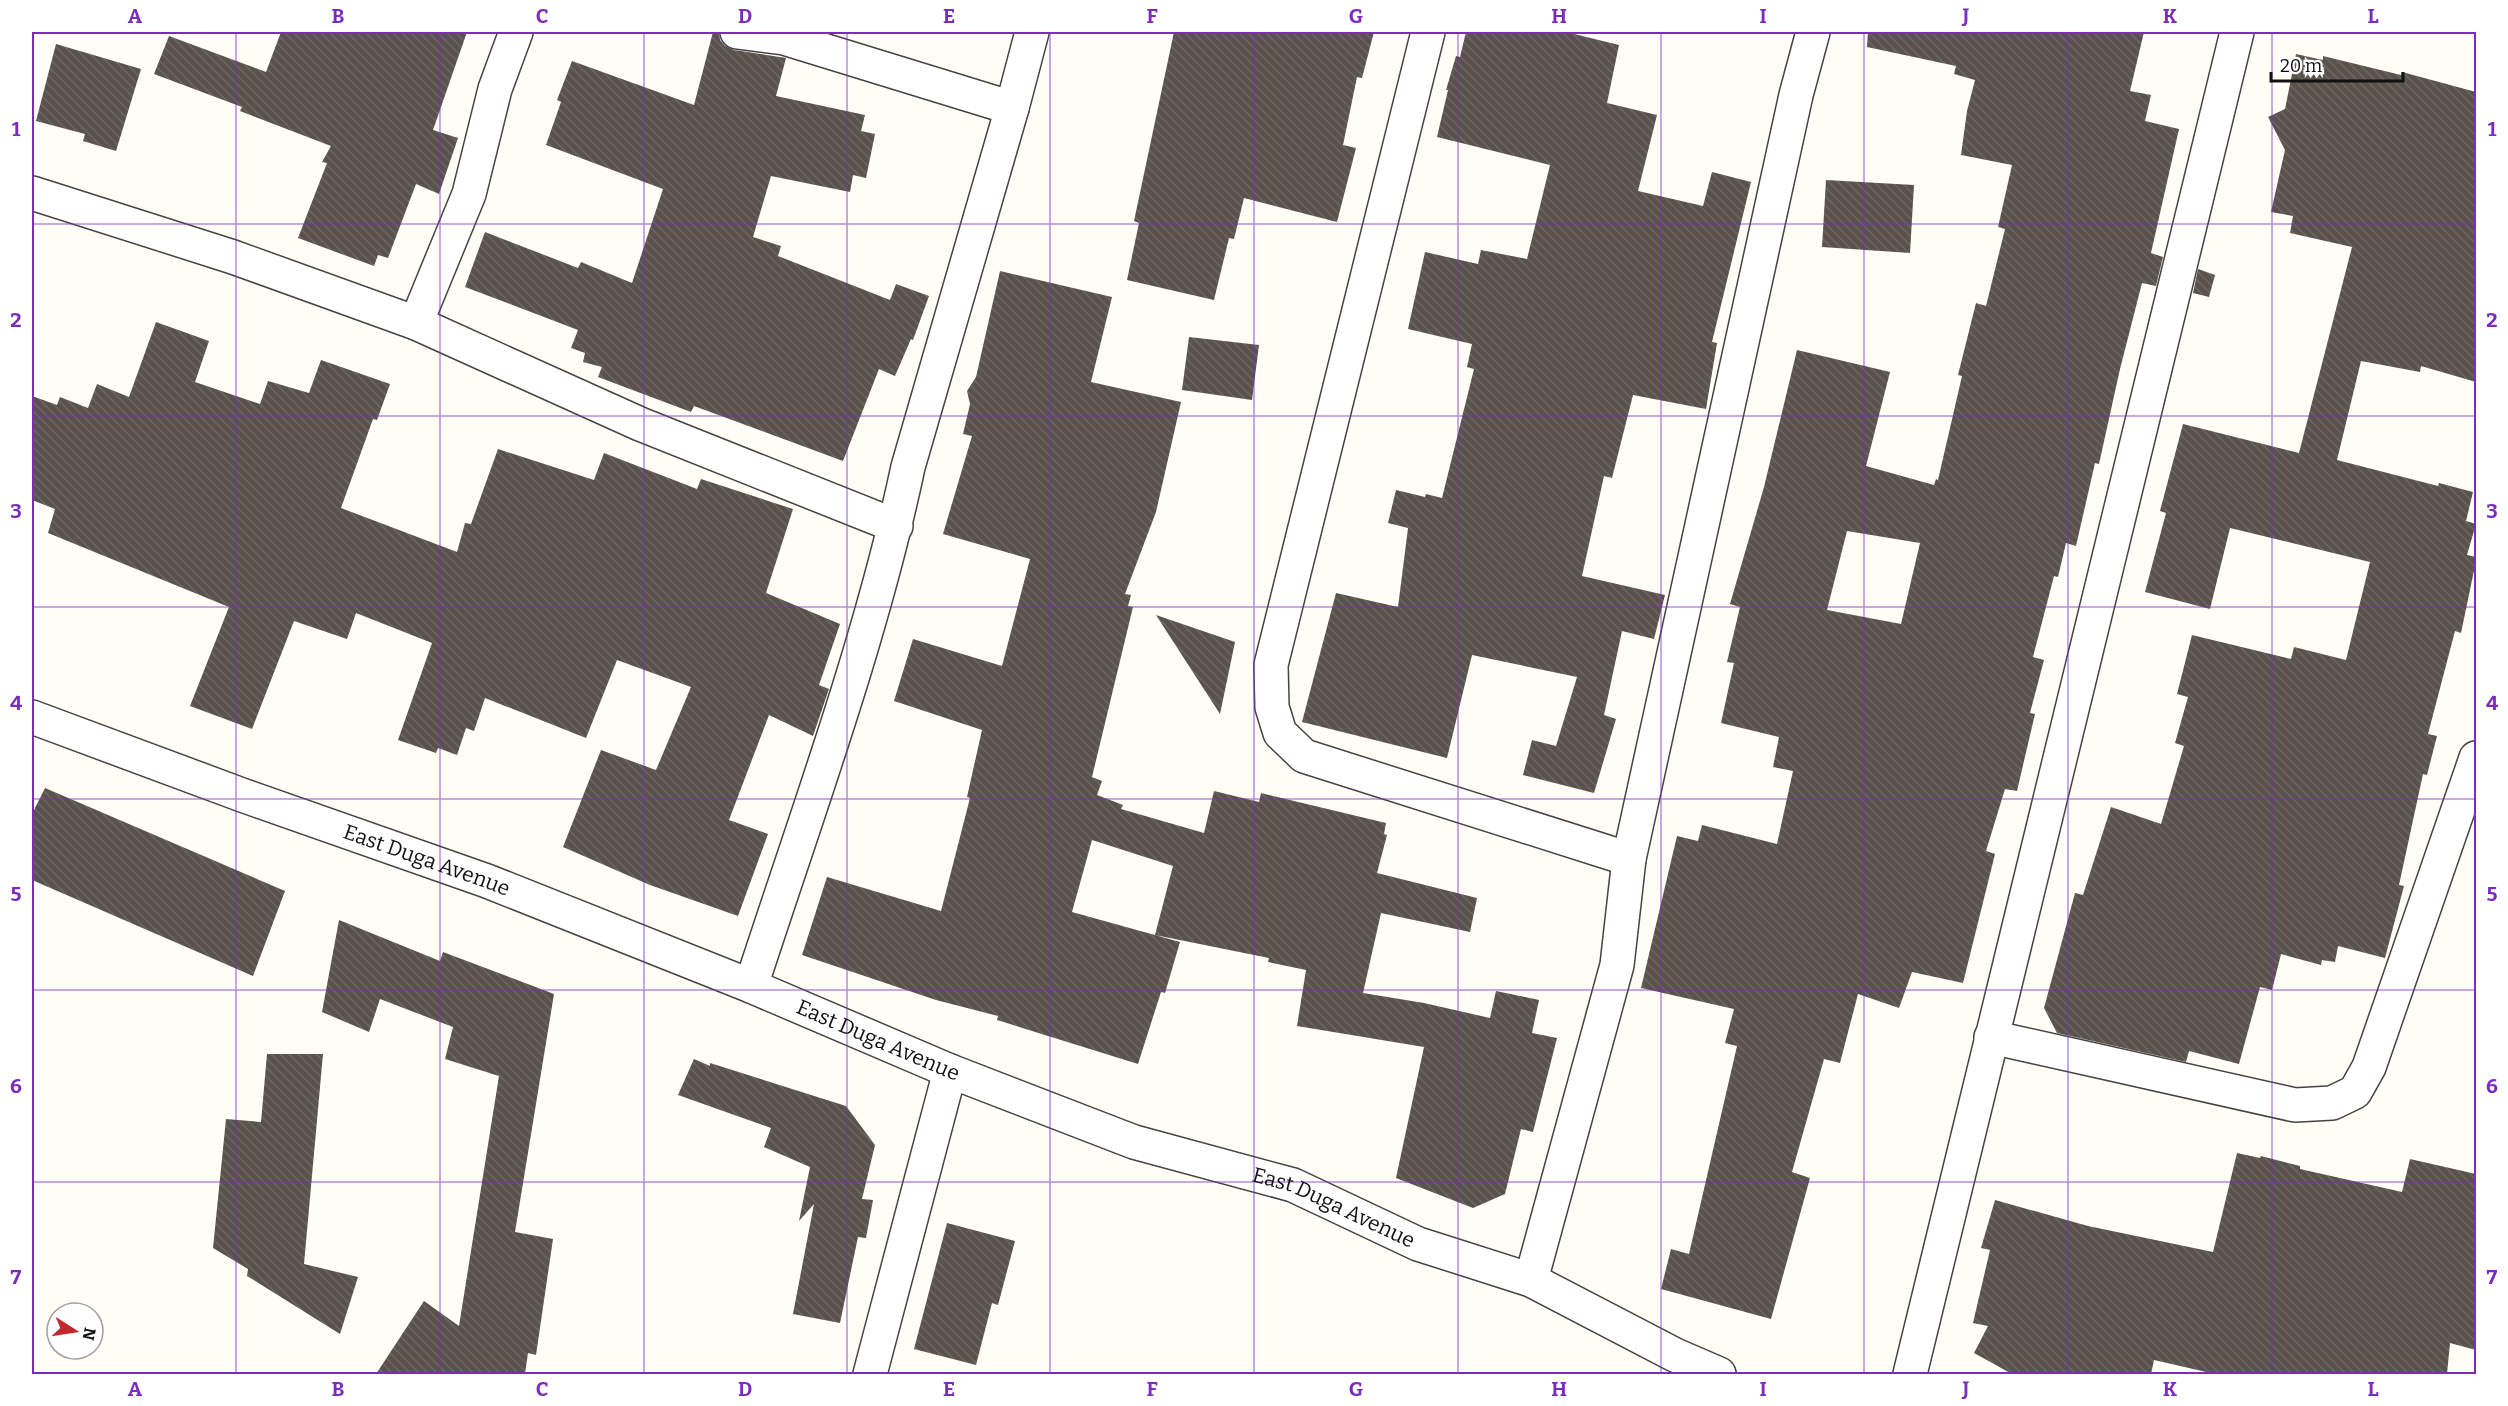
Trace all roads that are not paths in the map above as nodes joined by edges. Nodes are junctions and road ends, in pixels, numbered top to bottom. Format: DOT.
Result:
graph roads {
  1 [pos="516,32"];
  2 [pos="737,32"];
  3 [pos="1032,32"];
  4 [pos="1428,32"];
  5 [pos="1813,32"];
  6 [pos="2237,32"];
  7 [pos="1012,108"];
  8 [pos="32,193"];
  9 [pos="416,323"];
  10 [pos="896,526"];
  11 [pos="32,717"];
  12 [pos="2476,758"];
  13 [pos="1629,859"];
  14 [pos="751,986"];
  15 [pos="1991,1037"];
  16 [pos="950,1071"];
  17 [pos="1531,1280"];
  18 [pos="870,1374"];
  19 [pos="1719,1374"];
  20 [pos="1910,1374"];
  1 -- 9 [label="street"];
  2 -- 7 [label="street"];
  3 -- 7 [label="street"];
  4 -- 13 [label="street"];
  5 -- 13 [label="street"];
  6 -- 15 [label="street"];
  7 -- 10 [label="street"];
  8 -- 9 [label="street"];
  9 -- 10 [label="street"];
  10 -- 14 [label="street"];
  11 -- 14 [label="street, East Duga Avenue"];
  12 -- 15 [label="street"];
  13 -- 17 [label="street"];
  14 -- 16 [label="street, East Duga Avenue"];
  15 -- 20 [label="street"];
  16 -- 17 [label="street, East Duga Avenue"];
  16 -- 18 [label="street"];
  17 -- 19 [label="street, East Duga Avenue"];
}
